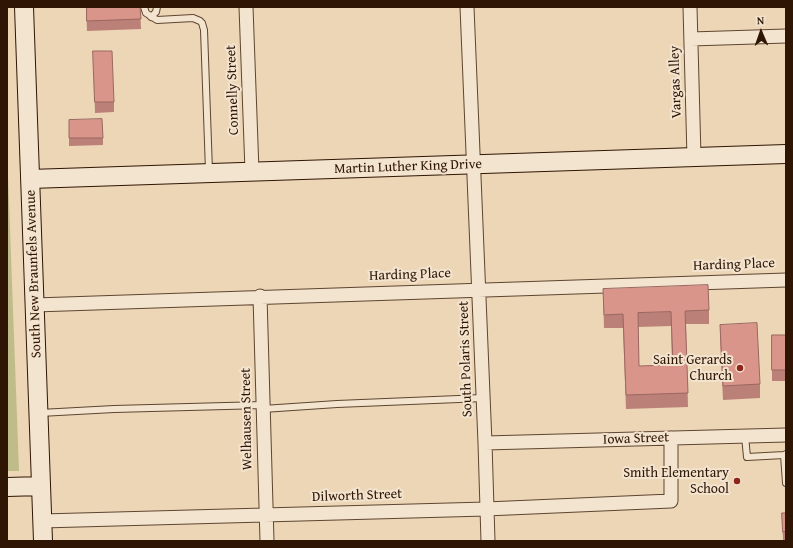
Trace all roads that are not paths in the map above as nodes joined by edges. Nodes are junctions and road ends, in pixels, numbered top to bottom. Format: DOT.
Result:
graph roads {
  1 [pos="24,7"];
  2 [pos="144,7"];
  3 [pos="157,7"];
  4 [pos="246,7"];
  5 [pos="467,7"];
  6 [pos="690,7"];
  7 [pos="151,17"];
  8 [pos="786,36"];
  9 [pos="691,38"];
  10 [pos="786,154"];
  11 [pos="694,157"];
  12 [pos="473,165"];
  13 [pos="252,172"];
  14 [pos="209,173"];
  15 [pos="30,179"];
  16 [pos="786,280"];
  17 [pos="479,289"];
  18 [pos="260,296"];
  19 [pos="35,304"];
  20 [pos="483,398"];
  21 [pos="263,407"];
  22 [pos="39,413"];
  23 [pos="786,435"];
  24 [pos="746,436"];
  25 [pos="671,438"];
  26 [pos="485,443"];
  27 [pos="785,454"];
  28 [pos="786,483"];
  29 [pos="41,486"];
  30 [pos="7,488"];
  31 [pos="486,509"];
  32 [pos="266,515"];
  33 [pos="42,521"];
  34 [pos="43,541"];
  35 [pos="267,541"];
  36 [pos="488,541"];
  1 -- 15 [label="main road, South New Braunfels Avenue"];
  2 -- 7 [label="lane"];
  3 -- 7 [label="lane"];
  4 -- 13 [label="street, Connelly Street"];
  5 -- 12 [label="street, South Polaris Street"];
  6 -- 9 [label="street, Vargas Alley"];
  7 -- 14 [label="lane"];
  8 -- 9 [label="street"];
  9 -- 11 [label="street, Vargas Alley"];
  10 -- 11 [label="main road, Martin Luther King Drive"];
  11 -- 12 [label="main road, Martin Luther King Drive"];
  12 -- 13 [label="main road, Martin Luther King Drive"];
  12 -- 17 [label="street, South Polaris Street"];
  13 -- 14 [label="main road, Martin Luther King Drive"];
  14 -- 15 [label="main road, Martin Luther King Drive"];
  15 -- 19 [label="main road, South New Braunfels Avenue"];
  16 -- 17 [label="street, Harding Place"];
  17 -- 18 [label="street, Harding Place"];
  17 -- 20 [label="street, South Polaris Street"];
  18 -- 19 [label="street, Harding Place"];
  18 -- 21 [label="street, Welhausen Street"];
  19 -- 22 [label="main road, South New Braunfels Avenue"];
  20 -- 21 [label="lane"];
  20 -- 26 [label="street, South Polaris Street"];
  21 -- 22 [label="lane"];
  21 -- 32 [label="street, Welhausen Street"];
  22 -- 29 [label="main road, South New Braunfels Avenue"];
  23 -- 24 [label="street, Iowa Street"];
  24 -- 25 [label="street, Iowa Street"];
  24 -- 27 [label="lane"];
  25 -- 26 [label="street, Iowa Street"];
  25 -- 31 [label="street, Dilworth Street"];
  26 -- 31 [label="street, South Polaris Street"];
  27 -- 28 [label="lane"];
  29 -- 30 [label="main road"];
  29 -- 33 [label="main road, South New Braunfels Avenue"];
  31 -- 32 [label="street, Dilworth Street"];
  31 -- 36 [label="street, South Polaris Street"];
  32 -- 33 [label="street, Dilworth Street"];
  32 -- 35 [label="street, Welhausen Street"];
  33 -- 34 [label="main road, South New Braunfels Avenue"];
}
